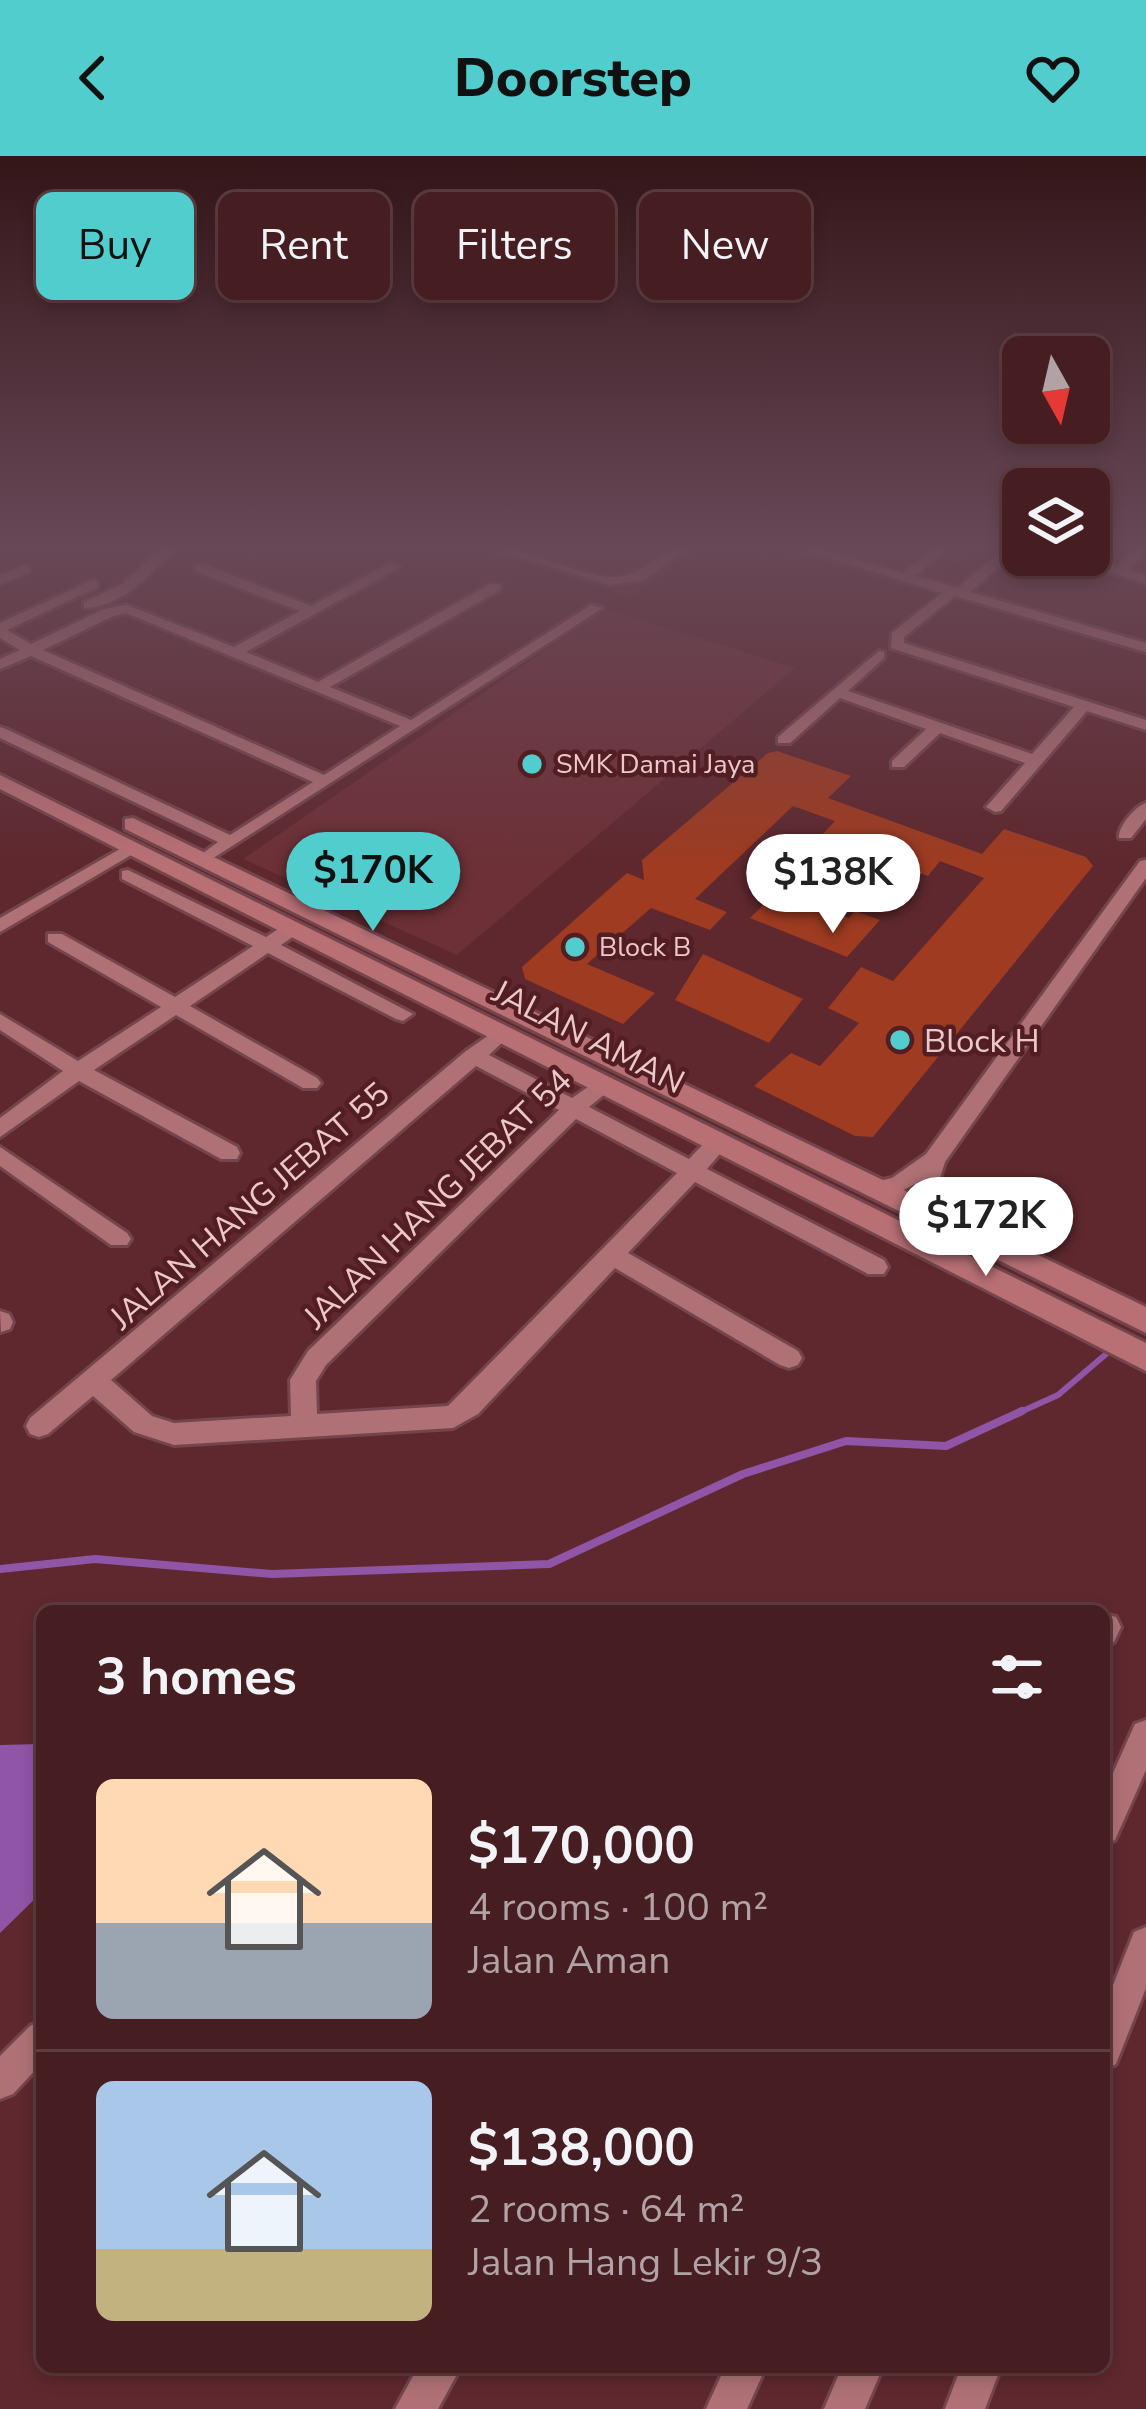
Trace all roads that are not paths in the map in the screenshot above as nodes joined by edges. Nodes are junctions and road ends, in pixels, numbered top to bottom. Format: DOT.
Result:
graph roads {
  1 [pos="38,653"];
  2 [pos="234,653"];
  3 [pos="379,653"];
  4 [pos="526,653"];
  5 [pos="921,653"];
  6 [pos="1113,653"];
  7 [pos="879,655"];
  8 [pos="1146,663"];
  9 [pos="320,687"];
  10 [pos="836,692"];
  11 [pos="1083,706"];
  12 [pos="1146,725"];
  13 [pos="413,726"];
  14 [pos="937,727"];
  15 [pos="0,732"];
  16 [pos="784,740"];
  17 [pos="0,759"];
  18 [pos="1036,760"];
  19 [pos="898,764"];
  20 [pos="0,781"];
  21 [pos="326,782"];
  22 [pos="995,807"];
  23 [pos="1146,808"];
  24 [pos="1125,834"];
  25 [pos="232,842"];
  26 [pos="132,847"];
  27 [pos="205,859"];
  28 [pos="1146,865"];
  29 [pos="128,875"];
  30 [pos="0,926"];
  31 [pos="293,928"];
  32 [pos="55,938"];
  33 [pos="266,944"];
  34 [pos="175,1006"];
  35 [pos="403,1014"];
  36 [pos="0,1021"];
  37 [pos="502,1033"];
  38 [pos="473,1056"];
  39 [pos="78,1071"];
  40 [pos="310,1083"];
  41 [pos="605,1085"];
  42 [pos="575,1107"];
  43 [pos="0,1129"];
  44 [pos="719,1142"];
  45 [pos="229,1154"];
  46 [pos="0,1155"];
  47 [pos="934,1160"];
  48 [pos="689,1171"];
  49 [pos="886,1193"];
  50 [pos="937,1218"];
  51 [pos="119,1239"];
  52 [pos="609,1253"];
  53 [pos="877,1267"];
  54 [pos="1146,1321"];
  55 [pos="789,1358"];
  56 [pos="1146,1358"];
  57 [pos="94,1382"];
  58 [pos="39,1426"];
  59 [pos="304,1428"];
  60 [pos="1142,1754"];
  61 [pos="1110,1817"];
  62 [pos="1146,1944"];
  63 [pos="1110,2036"];
  64 [pos="36,2044"];
  65 [pos="0,2081"];
  66 [pos="743,2373"];
  67 [pos="858,2373"];
  68 [pos="979,2373"];
  69 [pos="726,2409"];
  70 [pos="844,2409"];
  71 [pos="965,2409"];
  1 -- 21 [label="street"];
  2 -- 9 [label="street"];
  3 -- 9 [label="street"];
  4 -- 13 [label="street"];
  5 -- 11 [label="street"];
  6 -- 8 [label="street"];
  7 -- 10 [label="street"];
  9 -- 13 [label="street"];
  10 -- 14 [label="street"];
  10 -- 16 [label="street"];
  11 -- 12 [label="street"];
  11 -- 18 [label="street"];
  13 -- 21 [label="street"];
  14 -- 18 [label="street"];
  14 -- 19 [label="street"];
  15 -- 25 [label="street"];
  17 -- 27 [label="main road, JALAN AMAN"];
  18 -- 22 [label="street"];
  20 -- 26 [label="main road, JALAN AMAN"];
  21 -- 25 [label="street"];
  23 -- 24 [label="street"];
  25 -- 27 [label="street"];
  26 -- 30 [label="street"];
  26 -- 31 [label="main road, JALAN AMAN"];
  27 -- 49 [label="main road, JALAN AMAN"];
  28 -- 47 [label="street"];
  29 -- 33 [label="street"];
  31 -- 33 [label="street"];
  31 -- 37 [label="main road, JALAN AMAN"];
  32 -- 34 [label="street"];
  33 -- 34 [label="street"];
  33 -- 35 [label="street"];
  34 -- 39 [label="street"];
  34 -- 40 [label="street"];
  36 -- 39 [label="street"];
  37 -- 38 [label="street, JALAN HANG JEBAT 55"];
  37 -- 41 [label="main road, JALAN AMAN"];
  38 -- 42 [label="street"];
  38 -- 57 [label="street, JALAN HANG JEBAT 55"];
  39 -- 43 [label="street"];
  39 -- 45 [label="street"];
  41 -- 42 [label="street, JALAN HANG JEBAT 54"];
  41 -- 44 [label="main road, JALAN AMAN"];
  42 -- 48 [label="street"];
  42 -- 59 [label="street, JALAN HANG JEBAT 54"];
  44 -- 48 [label="street"];
  44 -- 56 [label="main road, JALAN AMAN"];
  46 -- 51 [label="street"];
  47 -- 49 [label="street"];
  47 -- 50 [label="street"];
  48 -- 52 [label="street"];
  48 -- 53 [label="street"];
  49 -- 50 [label="main road, JALAN AMAN"];
  50 -- 54 [label="main road, JALAN AMAN"];
  52 -- 55 [label="street"];
  52 -- 59 [label="street"];
  57 -- 58 [label="street, JALAN HANG JEBAT 55"];
  57 -- 59 [label="street"];
  60 -- 61 [label="street"];
  62 -- 63 [label="street"];
  64 -- 65 [label="street"];
  66 -- 69 [label="street"];
  67 -- 70 [label="street"];
  68 -- 71 [label="street"];
}
